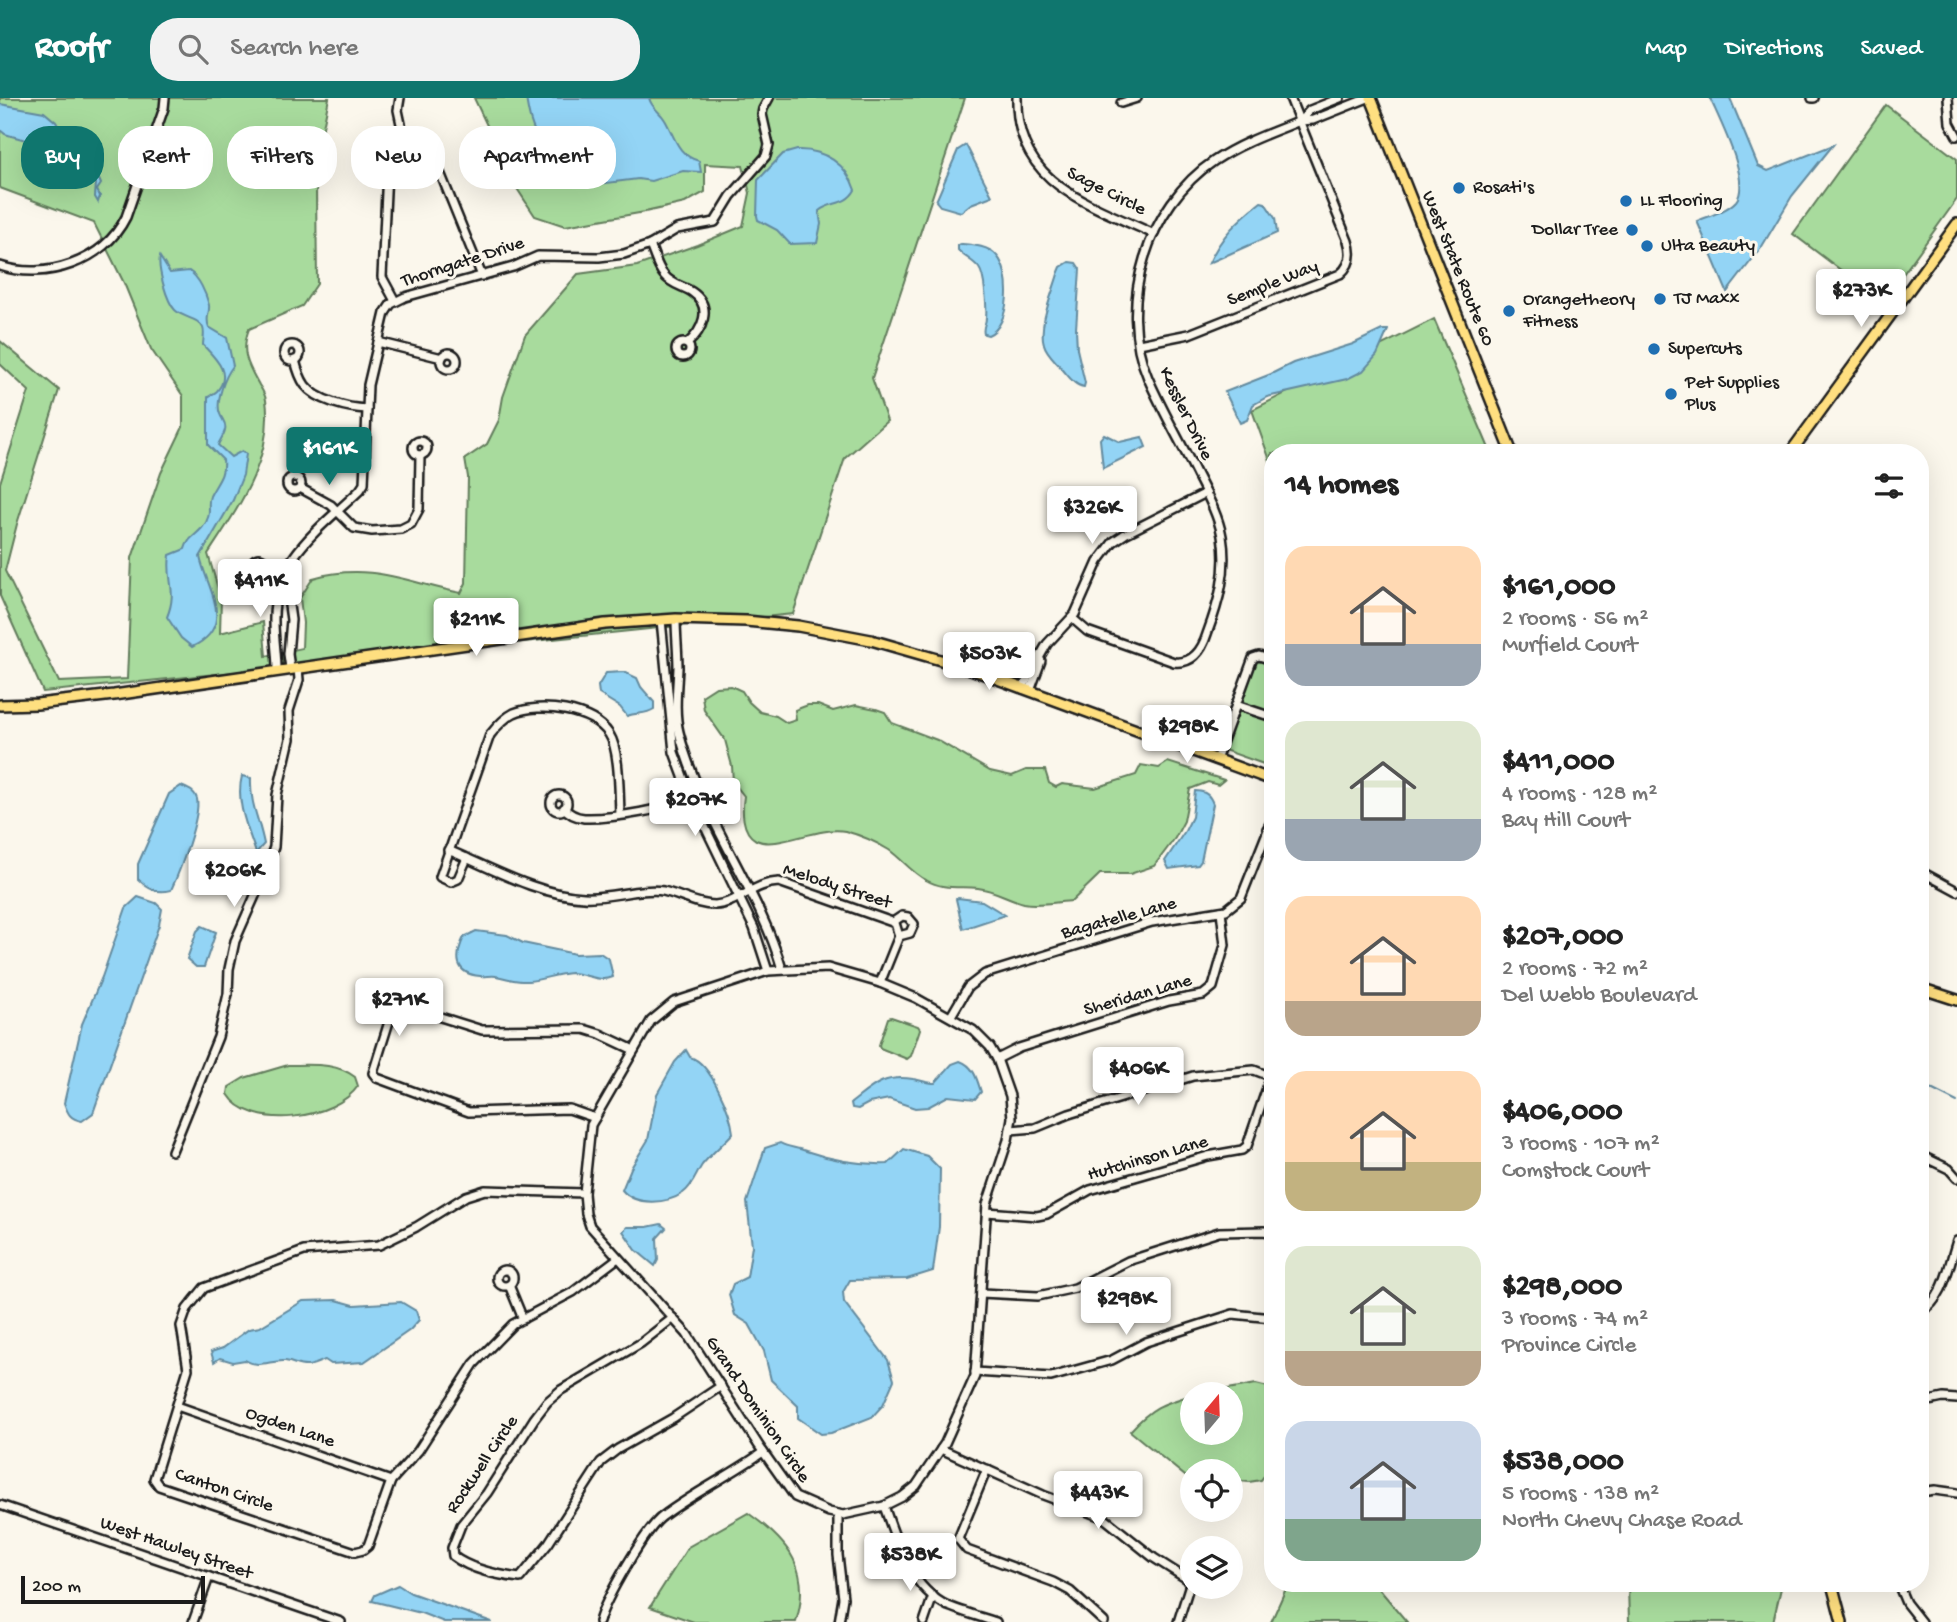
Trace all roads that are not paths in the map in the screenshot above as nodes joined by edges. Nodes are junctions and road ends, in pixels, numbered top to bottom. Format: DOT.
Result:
graph roads {
  1 [pos="165,98"];
  2 [pos="400,98"];
  3 [pos="769,98"];
  4 [pos="1017,98"];
  5 [pos="1136,98"];
  6 [pos="1290,98"];
  7 [pos="1340,98"];
  8 [pos="1370,98"];
  9 [pos="1948,98"];
  10 [pos="1121,103"];
  11 [pos="1300,121"];
  12 [pos="401,126"];
  13 [pos="1957,136"];
  14 [pos="445,186"];
  15 [pos="385,189"];
  16 [pos="1957,224"];
  17 [pos="1154,234"];
  18 [pos="650,245"];
  19 [pos="0,266"];
  20 [pos="482,276"];
  21 [pos="395,301"];
  22 [pos="378,342"];
  23 [pos="687,344"];
  24 [pos="1139,344"];
  25 [pos="442,358"];
  26 [pos="295,360"];
  27 [pos="366,409"];
  28 [pos="1508,444"];
  29 [pos="1801,444"];
  30 [pos="420,455"];
  31 [pos="300,488"];
  32 [pos="1206,493"];
  33 [pos="338,512"];
  34 [pos="265,568"];
  35 [pos="284,573"];
  36 [pos="1072,618"];
  37 [pos="676,619"];
  38 [pos="661,620"];
  39 [pos="1264,658"];
  40 [pos="294,668"];
  41 [pos="278,670"];
  42 [pos="1027,690"];
  43 [pos="0,705"];
  44 [pos="1236,705"];
  45 [pos="1264,714"];
  46 [pos="1216,760"];
  47 [pos="1264,777"];
  48 [pos="702,792"];
  49 [pos="691,798"];
  50 [pos="565,808"];
  51 [pos="620,814"];
  52 [pos="1264,846"];
  53 [pos="448,850"];
  54 [pos="467,858"];
  55 [pos="1929,876"];
  56 [pos="750,890"];
  57 [pos="1957,891"];
  58 [pos="740,896"];
  59 [pos="1221,911"];
  60 [pos="893,922"];
  61 [pos="899,936"];
  62 [pos="782,969"];
  63 [pos="768,971"];
  64 [pos="880,984"];
  65 [pos="1929,991"];
  66 [pos="1957,1000"];
  67 [pos="951,1016"];
  68 [pos="634,1050"];
  69 [pos="998,1059"];
  70 [pos="1264,1073"];
  71 [pos="1264,1098"];
  72 [pos="595,1118"];
  73 [pos="1010,1130"];
  74 [pos="172,1151"];
  75 [pos="1929,1159"];
  76 [pos="1957,1178"];
  77 [pos="584,1193"];
  78 [pos="987,1212"];
  79 [pos="1264,1231"];
  80 [pos="1957,1241"];
  81 [pos="618,1258"];
  82 [pos="509,1285"];
  83 [pos="981,1293"];
  84 [pos="1929,1306"];
  85 [pos="1264,1317"];
  86 [pos="673,1318"];
  87 [pos="523,1319"];
  88 [pos="975,1372"];
  89 [pos="721,1386"];
  90 [pos="1957,1399"];
  91 [pos="1929,1401"];
  92 [pos="177,1406"];
  93 [pos="942,1448"];
  94 [pos="763,1452"];
  95 [pos="987,1469"];
  96 [pos="391,1481"];
  97 [pos="1929,1491"];
  98 [pos="1957,1493"];
  99 [pos="0,1505"];
  100 [pos="884,1506"];
  101 [pos="838,1514"];
  102 [pos="209,1577"];
  103 [pos="1834,1592"];
  104 [pos="1901,1592"];
  105 [pos="933,1596"];
  106 [pos="193,1622"];
  107 [pos="341,1622"];
  108 [pos="599,1622"];
  109 [pos="839,1622"];
  110 [pos="924,1622"];
  111 [pos="996,1622"];
  112 [pos="1104,1622"];
  113 [pos="1178,1622"];
  114 [pos="1842,1622"];
  115 [pos="1921,1622"];
  1 -- 19 [label="street"];
  2 -- 12 [label="street"];
  3 -- 18 [label="street, Thorngate Drive"];
  4 -- 17 [label="street, Sage Circle"];
  5 -- 10 [label="street"];
  6 -- 11 [label="street"];
  7 -- 11 [label="street, Kessler Drive"];
  8 -- 11 [label="street, Kessler Drive"];
  8 -- 28 [label="main road, West State Route 60"];
  9 -- 13 [label="street"];
  11 -- 17 [label="street, Kessler Drive"];
  11 -- 24 [label="street, Semple Way"];
  14 -- 20 [label="street"];
  15 -- 21 [label="street"];
  16 -- 29 [label="main road"];
  17 -- 24 [label="street, Kessler Drive"];
  18 -- 20 [label="street, Thorngate Drive"];
  18 -- 23 [label="street"];
  20 -- 21 [label="street, Thorngate Drive"];
  21 -- 22 [label="street, Thorngate Drive"];
  22 -- 25 [label="street"];
  22 -- 27 [label="street, Thorngate Drive"];
  24 -- 32 [label="street, Kessler Drive"];
  26 -- 27 [label="street"];
  27 -- 33 [label="street, Thorngate Drive"];
  30 -- 33 [label="street"];
  31 -- 33 [label="street"];
  32 -- 36 [label="street"];
  32 -- 36 [label="street, Kessler Drive"];
  33 -- 35 [label="street, Thorngate Drive"];
  34 -- 35 [label="street"];
  35 -- 40 [label="street"];
  35 -- 41 [label="street"];
  36 -- 42 [label="street"];
  37 -- 38 [label="main road"];
  37 -- 42 [label="main road"];
  37 -- 48 [label="street"];
  38 -- 40 [label="main road"];
  38 -- 49 [label="street"];
  39 -- 44 [label="street"];
  40 -- 41 [label="main road"];
  40 -- 74 [label="street"];
  41 -- 43 [label="main road"];
  42 -- 46 [label="main road"];
  44 -- 45 [label="street"];
  44 -- 46 [label="street"];
  46 -- 47 [label="main road"];
  48 -- 49 [label="street"];
  48 -- 56 [label="street"];
  49 -- 51 [label="street"];
  49 -- 58 [label="street"];
  50 -- 51 [label="street"];
  51 -- 53 [label="street"];
  52 -- 59 [label="street"];
  53 -- 54 [label="street, Melody Street"];
  53 -- 54 [label="street"];
  54 -- 58 [label="street, Melody Street"];
  55 -- 57 [label="street"];
  56 -- 58 [label="street, Melody Street"];
  56 -- 60 [label="street, Melody Street"];
  56 -- 62 [label="street"];
  58 -- 63 [label="street"];
  59 -- 67 [label="street, Bagatelle Lane"];
  59 -- 69 [label="street, Sheridan Lane"];
  60 -- 61 [label="street, Melody Street"];
  60 -- 61 [label="street"];
  61 -- 64 [label="street, Melody Street"];
  62 -- 63 [label="street, Grand Dominion Circle"];
  62 -- 64 [label="street, Grand Dominion Circle"];
  63 -- 68 [label="street, Grand Dominion Circle"];
  64 -- 67 [label="street, Grand Dominion Circle"];
  65 -- 66 [label="main road"];
  67 -- 69 [label="street, Grand Dominion Circle"];
  68 -- 72 [label="street, Grand Dominion Circle"];
  68 -- 72 [label="street"];
  69 -- 73 [label="street, Grand Dominion Circle"];
  70 -- 73 [label="street"];
  71 -- 78 [label="street, Hutchinson Lane"];
  72 -- 77 [label="street, Grand Dominion Circle"];
  73 -- 78 [label="street, Grand Dominion Circle"];
  75 -- 76 [label="street"];
  77 -- 81 [label="street, Grand Dominion Circle"];
  77 -- 92 [label="street, Canton Circle"];
  78 -- 83 [label="street, Grand Dominion Circle"];
  79 -- 83 [label="street"];
  80 -- 84 [label="street"];
  81 -- 86 [label="street, Grand Dominion Circle"];
  81 -- 87 [label="street, Canton Circle"];
  82 -- 87 [label="street"];
  83 -- 88 [label="street, Grand Dominion Circle"];
  85 -- 88 [label="street"];
  86 -- 89 [label="street, Grand Dominion Circle"];
  86 -- 89 [label="street, Rockwell Circle"];
  87 -- 96 [label="street, Canton Circle"];
  88 -- 93 [label="street, Grand Dominion Circle"];
  89 -- 94 [label="street, Grand Dominion Circle"];
  90 -- 91 [label="street"];
  92 -- 96 [label="street, Ogden Lane"];
  92 -- 96 [label="street, Canton Circle"];
  93 -- 95 [label="street"];
  93 -- 100 [label="street, Grand Dominion Circle"];
  94 -- 101 [label="street, Grand Dominion Circle"];
  94 -- 108 [label="street"];
  95 -- 112 [label="street"];
  95 -- 113 [label="street"];
  97 -- 98 [label="street"];
  99 -- 102 [label="street, West Hawley Street"];
  100 -- 101 [label="street, Grand Dominion Circle"];
  100 -- 105 [label="street"];
  101 -- 109 [label="street"];
  102 -- 106 [label="street"];
  102 -- 107 [label="street, West Hawley Street"];
  103 -- 114 [label="main road"];
  104 -- 115 [label="street"];
  105 -- 110 [label="street"];
  105 -- 111 [label="street"];
}
